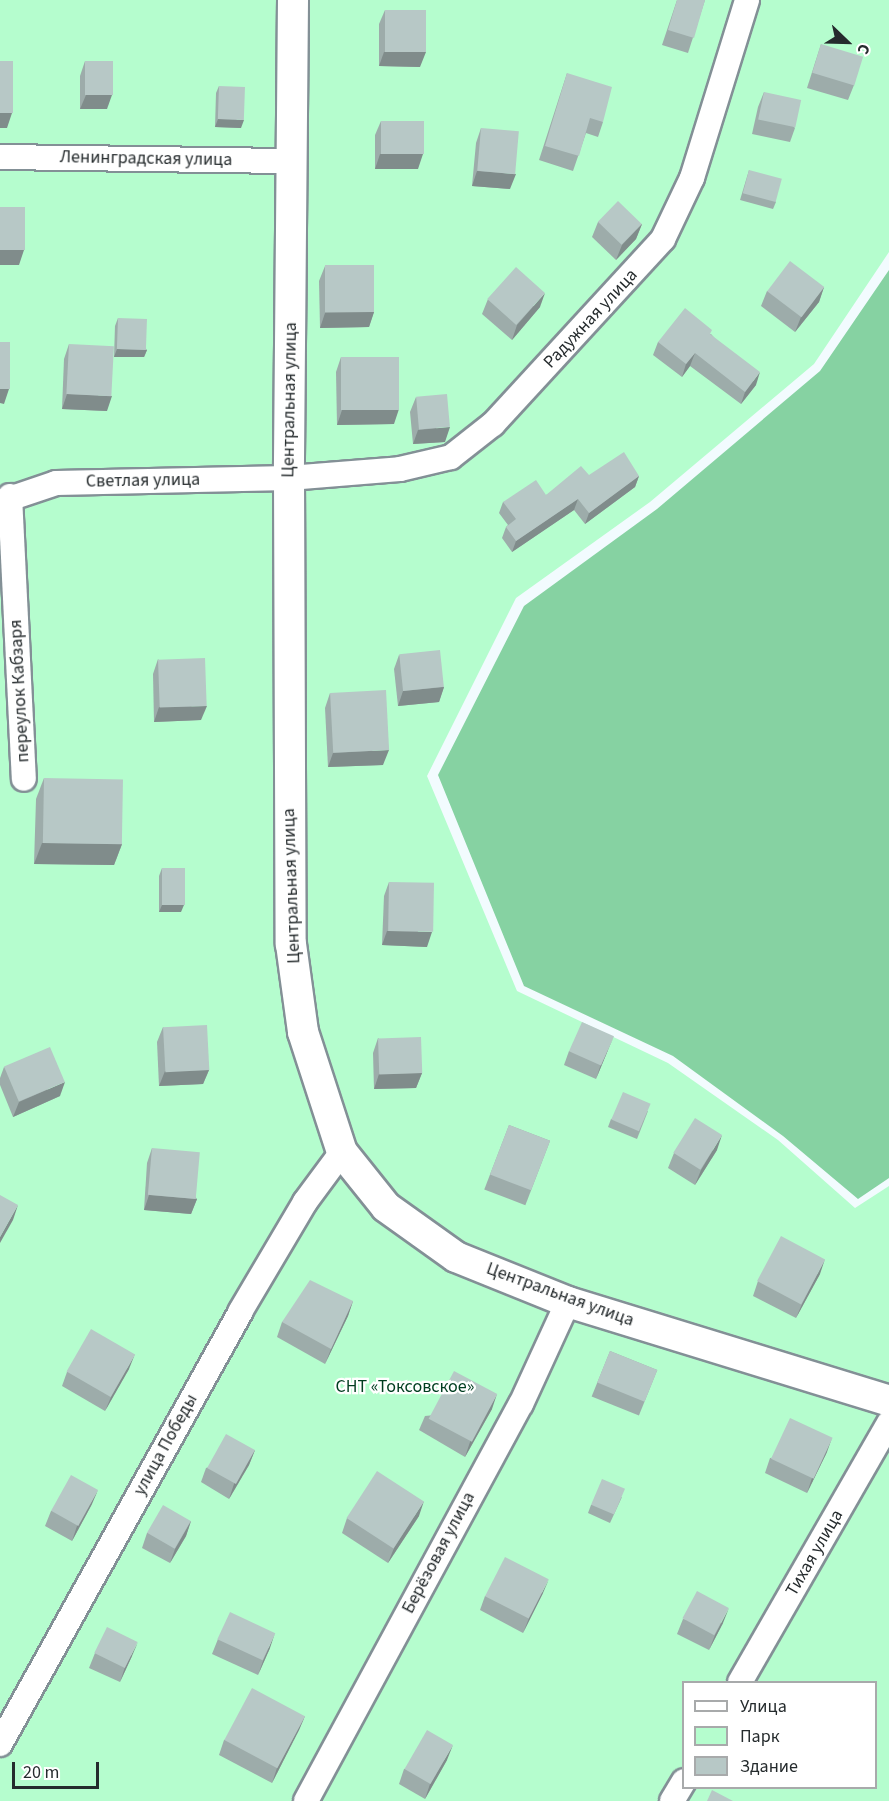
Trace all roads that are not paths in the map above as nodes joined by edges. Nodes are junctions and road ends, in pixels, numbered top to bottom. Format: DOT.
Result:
graph roads {
  1 [pos="293,0"];
  2 [pos="747,0"];
  3 [pos="0,158"];
  4 [pos="293,161"];
  5 [pos="289,478"];
  6 [pos="5,499"];
  7 [pos="24,778"];
  8 [pos="342,1152"];
  9 [pos="568,1302"];
  10 [pos="889,1401"];
  11 [pos="889,1423"];
  12 [pos="741,1681"];
  13 [pos="0,1744"];
  14 [pos="682,1784"];
  15 [pos="306,1801"];
  16 [pos="672,1801"];
  1 -- 4 [label="street, Центральная улица"];
  2 -- 5 [label="street, Радужная улица"];
  3 -- 4 [label="street, Ленинградская улица"];
  4 -- 5 [label="street, Центральная улица"];
  5 -- 6 [label="street, Светлая улица"];
  5 -- 8 [label="street, Центральная улица"];
  6 -- 7 [label="street, переулок Кабзаря"];
  8 -- 9 [label="street, Центральная улица"];
  8 -- 13 [label="street, улица Победы"];
  9 -- 10 [label="street, Центральная улица"];
  9 -- 15 [label="street, Берёзовая улица"];
  11 -- 12 [label="street, Тихая улица"];
  14 -- 16 [label="street"];
}
